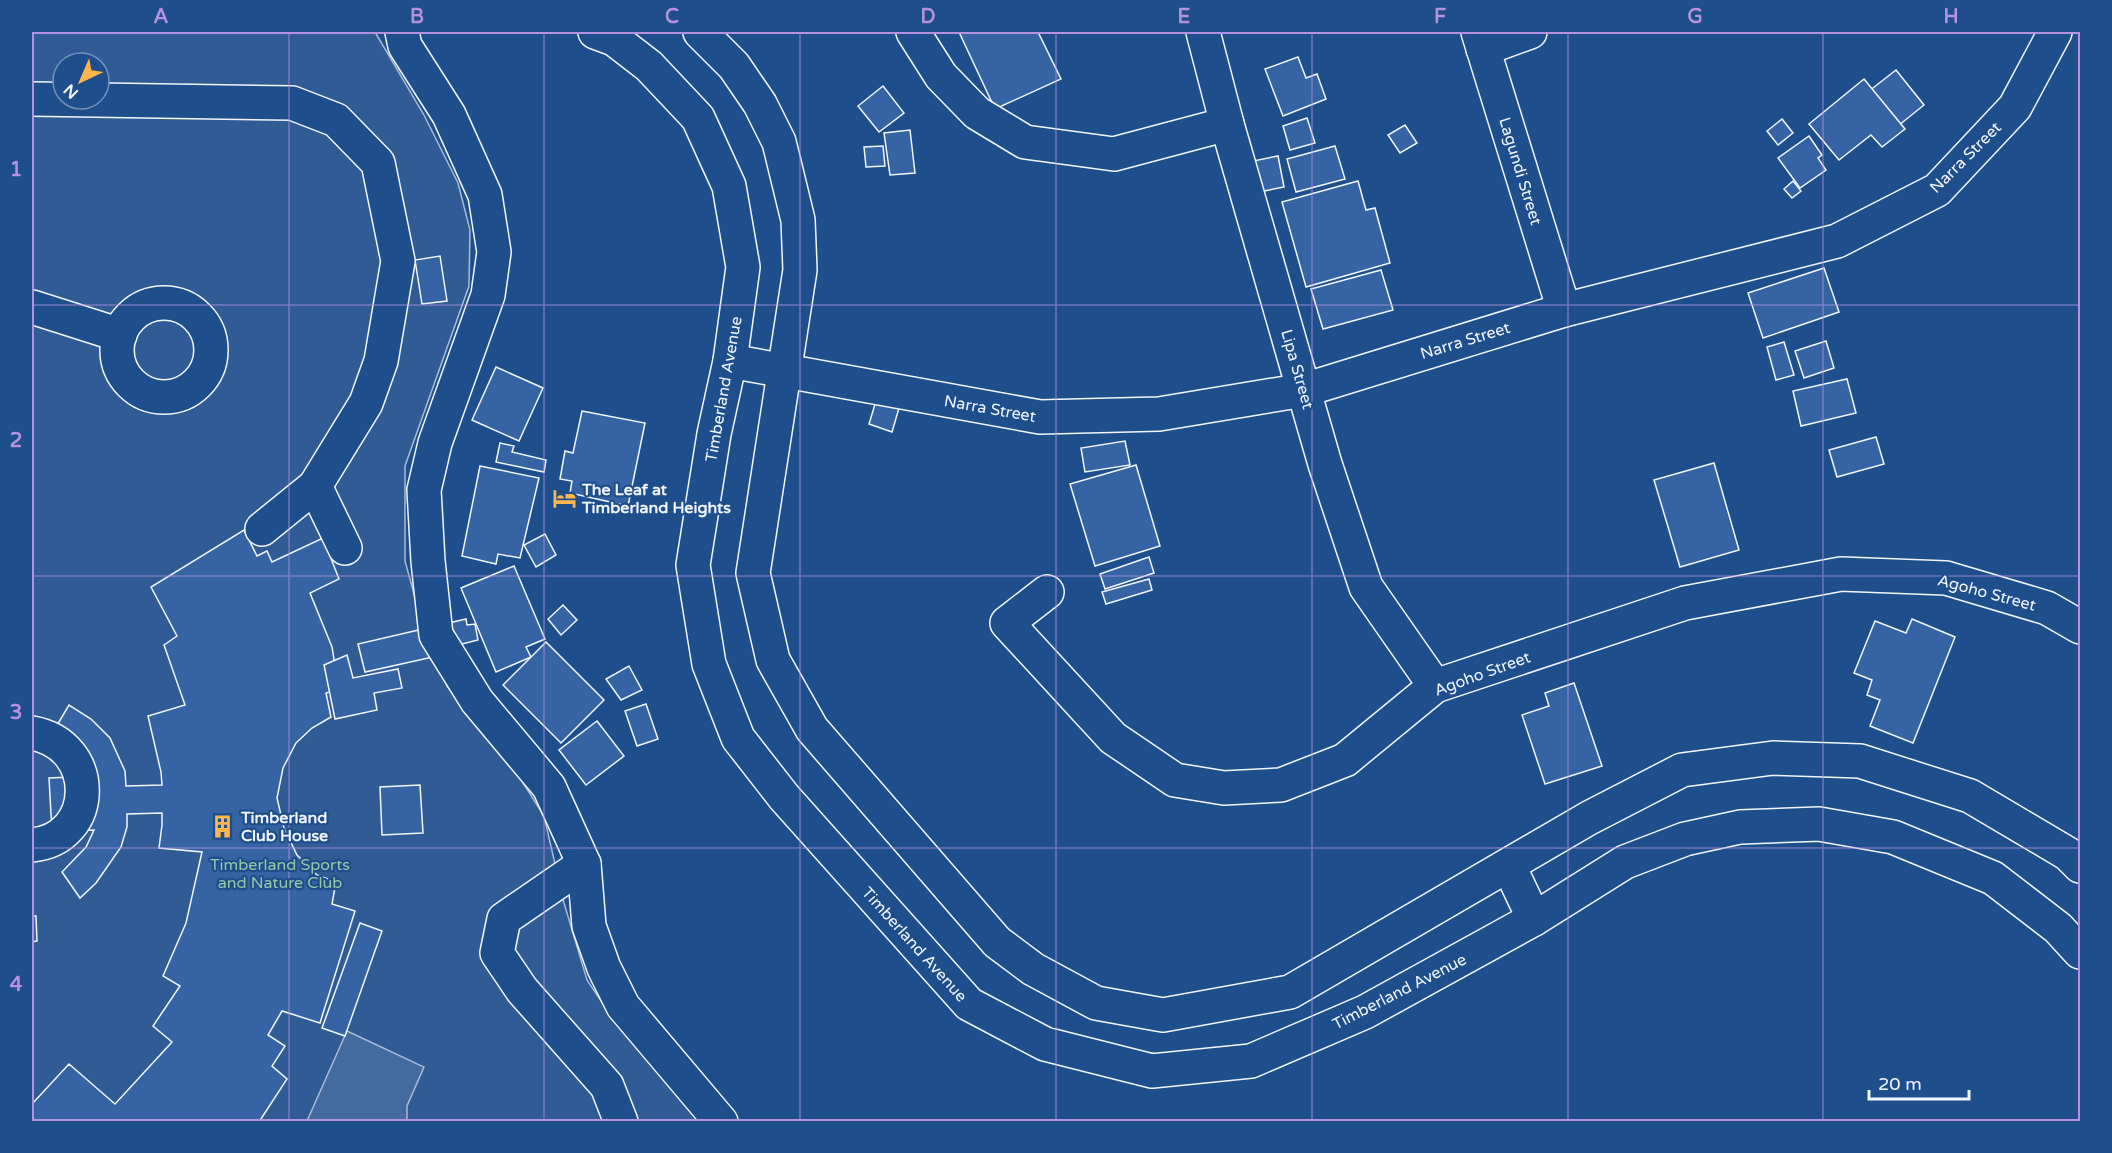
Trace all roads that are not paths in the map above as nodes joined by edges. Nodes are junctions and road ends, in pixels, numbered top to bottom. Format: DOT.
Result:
graph roads {
  1 [pos="402,32"];
  2 [pos="595,32"];
  3 [pos="700,32"];
  4 [pos="913,32"];
  5 [pos="1203,32"];
  6 [pos="1530,32"];
  7 [pos="2055,32"];
  8 [pos="1481,40"];
  9 [pos="32,99"];
  10 [pos="1227,124"];
  11 [pos="32,308"];
  12 [pos="1564,310"];
  13 [pos="120,335"];
  14 [pos="730,361"];
  15 [pos="783,371"];
  16 [pos="1304,390"];
  17 [pos="315,486"];
  18 [pos="262,529"];
  19 [pos="345,549"];
  20 [pos="1047,592"];
  21 [pos="2080,627"];
  22 [pos="1435,686"];
  23 [pos="32,733"];
  24 [pos="32,845"];
  25 [pos="2076,853"];
  26 [pos="584,864"];
  27 [pos="1509,866"];
  28 [pos="1534,919"];
  29 [pos="2080,952"];
  30 [pos="621,1122"];
  31 [pos="721,1122"];
  1 -- 26 [label="street"];
  2 -- 14 [label="street, Timberland Avenue"];
  3 -- 15 [label="street"];
  4 -- 10 [label="street"];
  5 -- 10 [label="street, Lipa Street"];
  6 -- 8 [label="street"];
  7 -- 12 [label="street, Narra Street"];
  8 -- 12 [label="street, Lagundi Street"];
  9 -- 17 [label="street"];
  10 -- 16 [label="street, Lipa Street"];
  11 -- 13 [label="street"];
  12 -- 16 [label="street, Narra Street"];
  14 -- 15 [label="street, Narra Street"];
  14 -- 28 [label="street, Timberland Avenue"];
  15 -- 16 [label="street, Narra Street"];
  15 -- 27 [label="street"];
  16 -- 22 [label="street, Lipa Street"];
  17 -- 18 [label="street"];
  17 -- 19 [label="street"];
  20 -- 22 [label="street, Agoho Street"];
  21 -- 22 [label="street, Agoho Street"];
  23 -- 24 [label="street"];
  25 -- 27 [label="street"];
  26 -- 30 [label="street"];
  26 -- 31 [label="street"];
  27 -- 28 [label="street"];
  28 -- 29 [label="street, Timberland Avenue"];
}
